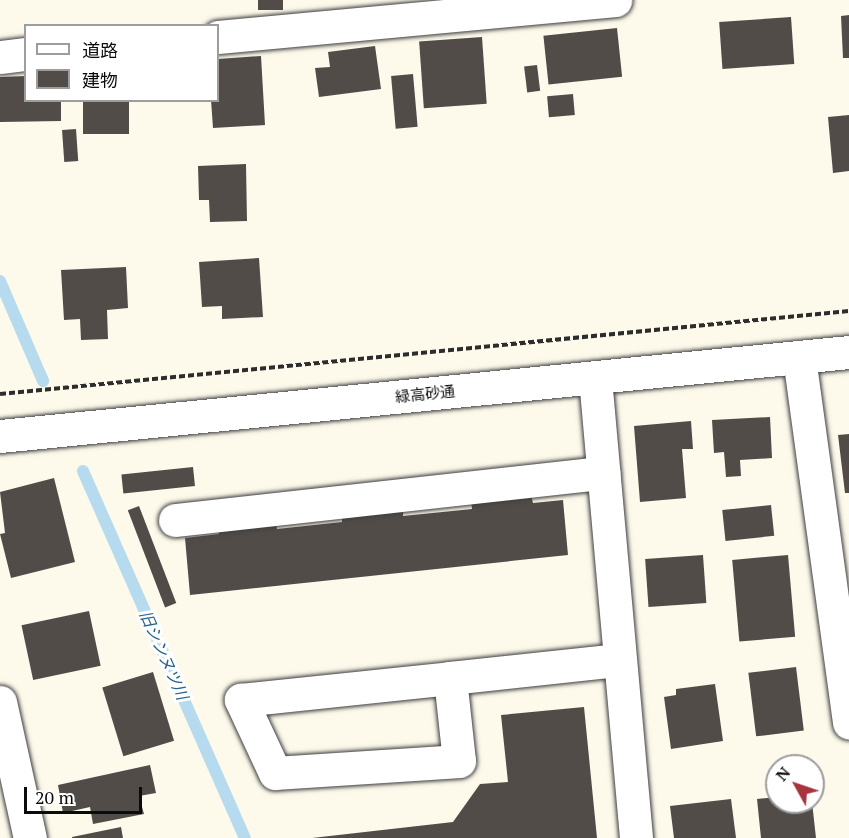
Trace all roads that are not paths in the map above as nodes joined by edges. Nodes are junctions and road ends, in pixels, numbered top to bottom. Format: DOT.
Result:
graph roads {
  1 [pos="615,0"];
  2 [pos="219,37"];
  3 [pos="24,54"];
  4 [pos="0,57"];
  5 [pos="849,352"];
  6 [pos="799,357"];
  7 [pos="595,378"];
  8 [pos="0,436"];
  9 [pos="603,473"];
  10 [pos="174,520"];
  11 [pos="619,660"];
  12 [pos="450,678"];
  13 [pos="0,702"];
  14 [pos="849,723"];
  15 [pos="30,838"];
  16 [pos="636,838"];
  1 -- 2 [label="street"];
  3 -- 4 [label="street"];
  5 -- 6 [label="street, 緑高砂通"];
  6 -- 7 [label="street, 緑高砂通"];
  6 -- 14 [label="street"];
  7 -- 8 [label="street, 緑高砂通"];
  7 -- 9 [label="street"];
  9 -- 10 [label="street"];
  9 -- 11 [label="street"];
  11 -- 12 [label="street"];
  11 -- 16 [label="street"];
  12 -- 12 [label="street"];
  13 -- 15 [label="street"];
}
